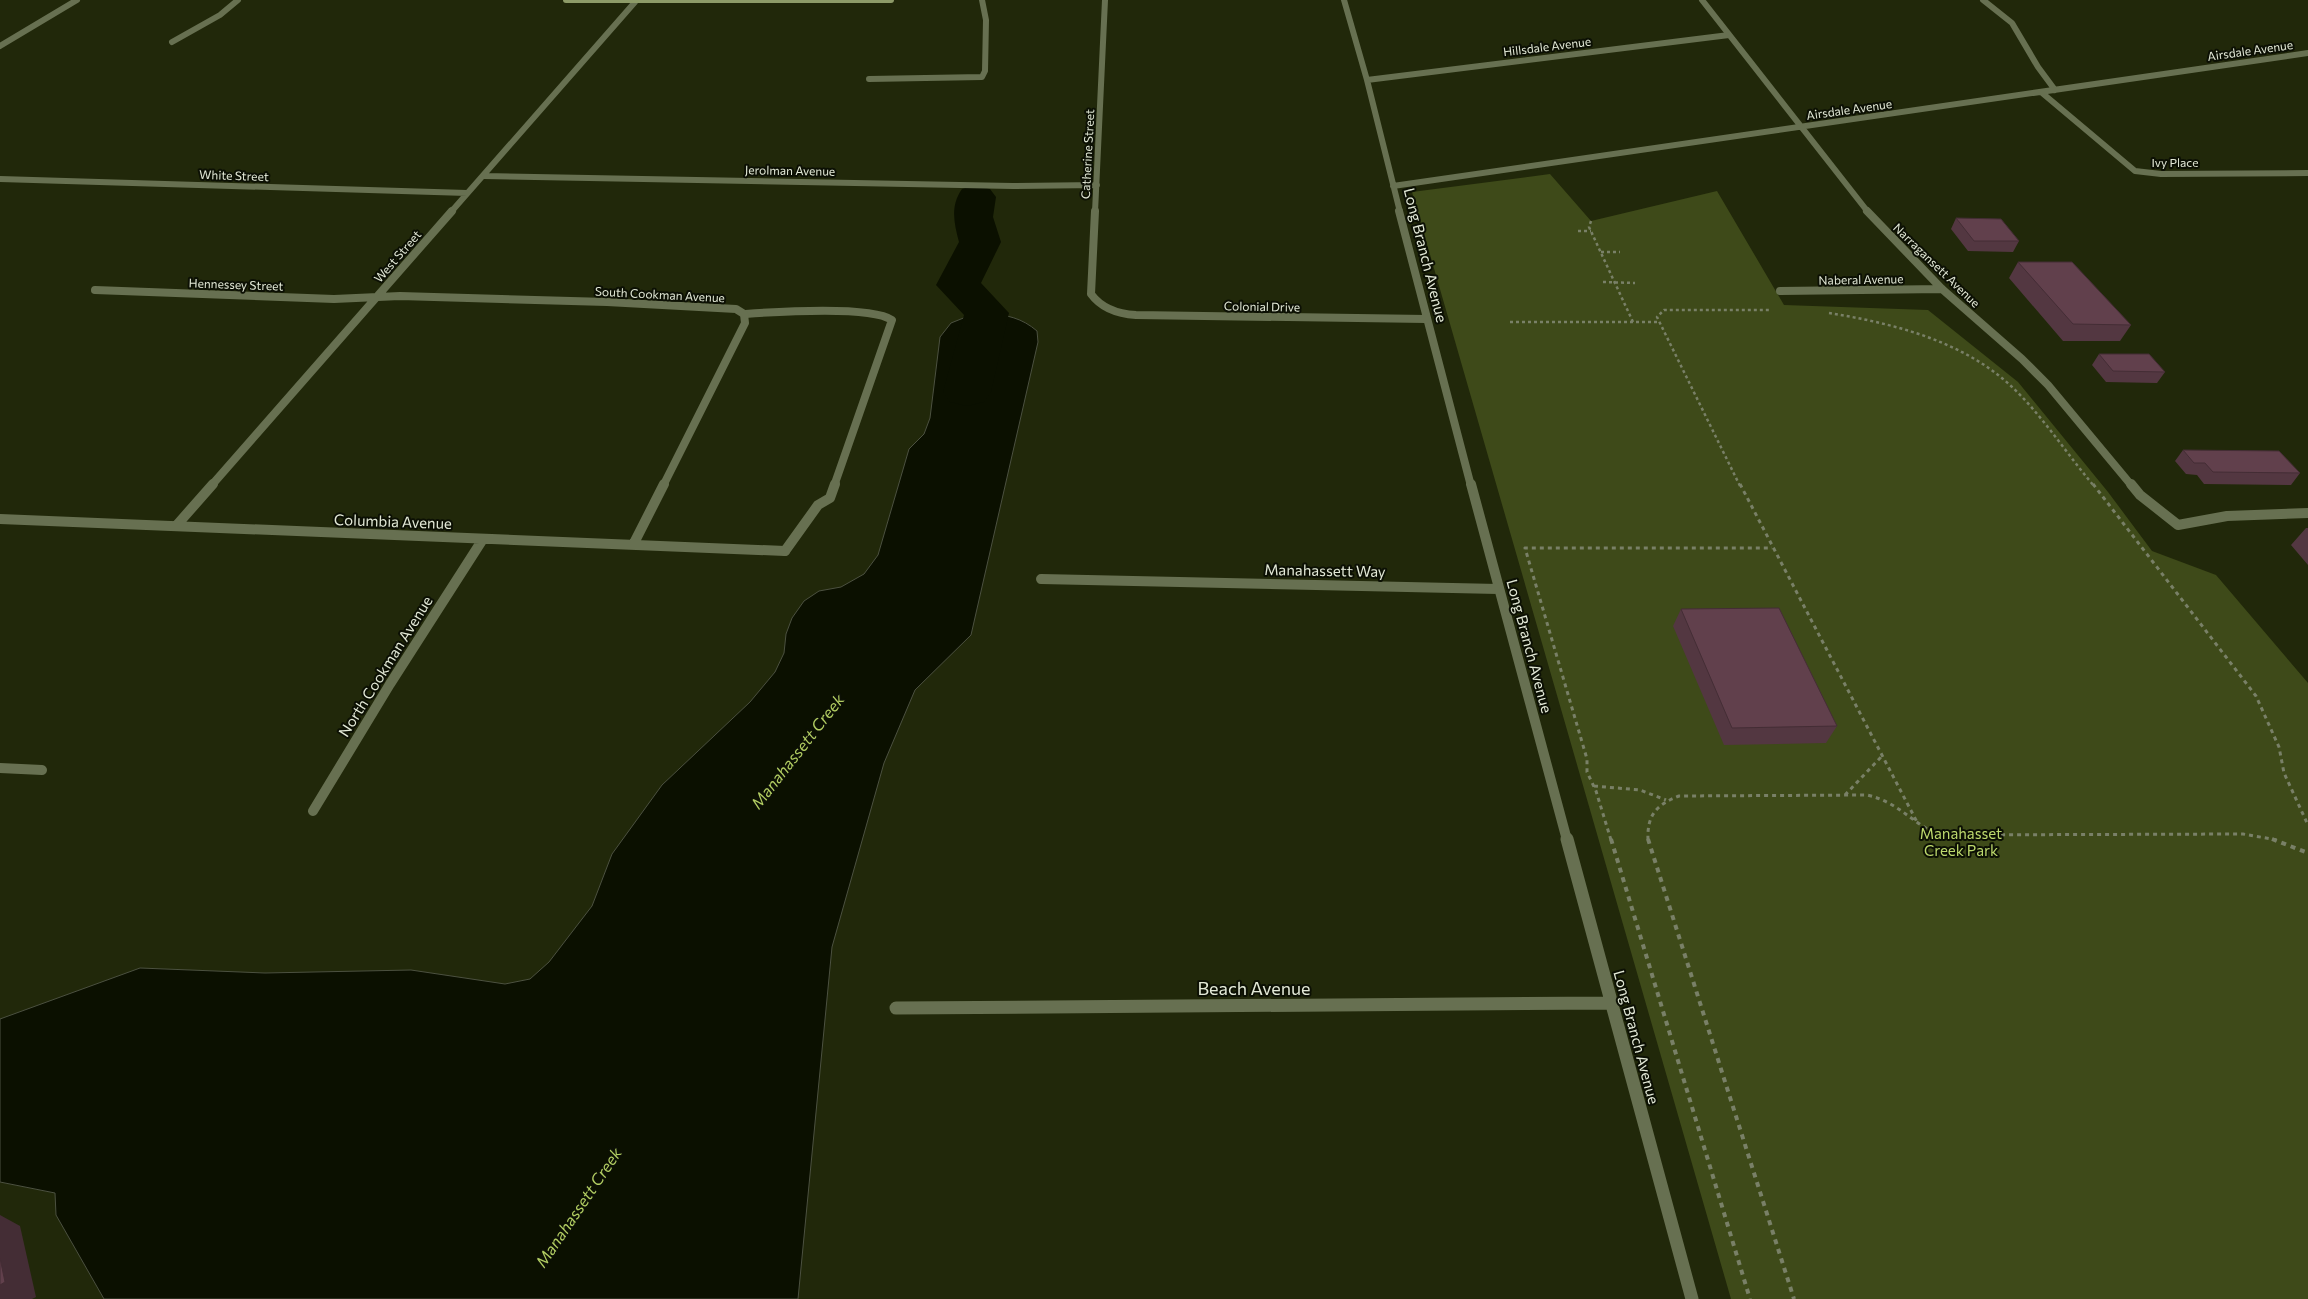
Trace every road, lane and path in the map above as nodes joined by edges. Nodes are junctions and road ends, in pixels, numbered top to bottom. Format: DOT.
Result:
graph roads {
  1 [pos="77,0"];
  2 [pos="238,0"];
  3 [pos="566,0"];
  4 [pos="891,0"];
  5 [pos="982,0"];
  6 [pos="1105,0"];
  7 [pos="1344,0"];
  8 [pos="1702,0"];
  9 [pos="1983,0"];
  10 [pos="1990,0"];
  11 [pos="635,2"];
  12 [pos="1730,35"];
  13 [pos="172,42"];
  14 [pos="0,46"];
  15 [pos="2308,53"];
  16 [pos="869,79"];
  17 [pos="1367,80"];
  18 [pos="2055,90"];
  19 [pos="2041,92"];
  20 [pos="1801,127"];
  21 [pos="2308,172"];
  22 [pos="484,176"];
  23 [pos="0,179"];
  24 [pos="1097,185"];
  25 [pos="1393,186"];
  26 [pos="468,193"];
  27 [pos="1591,221"];
  28 [pos="1578,231"];
  29 [pos="1591,231"];
  30 [pos="1601,252"];
  31 [pos="1620,252"];
  32 [pos="1602,282"];
  33 [pos="1615,283"];
  34 [pos="1635,283"];
  35 [pos="1942,289"];
  36 [pos="95,290"];
  37 [pos="1780,291"];
  38 [pos="376,297"];
  39 [pos="1100,306"];
  40 [pos="1777,310"];
  41 [pos="1824,313"];
  42 [pos="744,314"];
  43 [pos="1426,319"];
  44 [pos="1510,322"];
  45 [pos="1633,322"];
  46 [pos="1658,322"];
  47 [pos="2308,513"];
  48 [pos="0,519"];
  49 [pos="176,526"];
  50 [pos="483,539"];
  51 [pos="633,545"];
  52 [pos="1773,548"];
  53 [pos="1042,580"];
  54 [pos="1498,589"];
  55 [pos="1882,756"];
  56 [pos="0,768"];
  57 [pos="42,770"];
  58 [pos="1594,786"];
  59 [pos="1844,795"];
  60 [pos="1666,800"];
  61 [pos="313,811"];
  62 [pos="1917,822"];
  63 [pos="2308,825"];
  64 [pos="2308,853"];
  65 [pos="1612,1003"];
  66 [pos="896,1008"];
  67 [pos="1692,1299"];
  68 [pos="1750,1299"];
  69 [pos="1794,1299"];
  1 -- 14 [label="street"];
  2 -- 13 [label="street"];
  3 -- 11 [label="main road"];
  4 -- 11 [label="main road"];
  5 -- 16 [label="street"];
  6 -- 24 [label="street, Catherine Street"];
  7 -- 17 [label="street, Long Branch Avenue"];
  8 -- 12 [label="street, Narragansett Avenue"];
  9 -- 10 [label="street"];
  9 -- 18 [label="street"];
  11 -- 22 [label="street, West Street"];
  12 -- 17 [label="street, Hillsdale Avenue"];
  12 -- 20 [label="street, Narragansett Avenue"];
  15 -- 18 [label="street, Airsdale Avenue"];
  17 -- 25 [label="street, Long Branch Avenue"];
  18 -- 19 [label="street, Airsdale Avenue"];
  19 -- 20 [label="street, Airsdale Avenue"];
  19 -- 21 [label="street, Ivy Place"];
  20 -- 25 [label="street, Airsdale Avenue"];
  20 -- 35 [label="street, Narragansett Avenue"];
  22 -- 24 [label="street, Jerolman Avenue"];
  22 -- 26 [label="street, West Street"];
  23 -- 26 [label="street, White Street"];
  24 -- 39 [label="street, Catherine Street"];
  25 -- 43 [label="street, Long Branch Avenue"];
  26 -- 38 [label="street, West Street"];
  27 -- 29 [label="path"];
  28 -- 29 [label="path"];
  29 -- 30 [label="path"];
  30 -- 31 [label="path"];
  30 -- 33 [label="path"];
  32 -- 33 [label="path"];
  33 -- 34 [label="path"];
  33 -- 45 [label="path"];
  35 -- 37 [label="street, Naberal Avenue"];
  35 -- 47 [label="street, Narragansett Avenue"];
  36 -- 38 [label="street, Hennessey Street"];
  38 -- 42 [label="street, South Cookman Avenue"];
  38 -- 49 [label="street, West Street"];
  39 -- 43 [label="street, Colonial Drive"];
  40 -- 46 [label="path"];
  41 -- 63 [label="path"];
  42 -- 51 [label="street, South Cookman Avenue"];
  42 -- 51 [label="street, Columbia Avenue"];
  43 -- 54 [label="street, Long Branch Avenue"];
  44 -- 45 [label="path"];
  45 -- 46 [label="path"];
  46 -- 52 [label="path"];
  48 -- 49 [label="street, Columbia Avenue"];
  49 -- 50 [label="street, Columbia Avenue"];
  50 -- 51 [label="street, Columbia Avenue"];
  50 -- 61 [label="street, North Cookman Avenue"];
  52 -- 55 [label="path"];
  52 -- 58 [label="path"];
  53 -- 54 [label="street, Manahassett Way"];
  54 -- 65 [label="street, Long Branch Avenue"];
  55 -- 59 [label="path"];
  55 -- 62 [label="path"];
  56 -- 57 [label="street"];
  58 -- 60 [label="path"];
  58 -- 68 [label="path"];
  59 -- 60 [label="path"];
  59 -- 62 [label="path"];
  60 -- 69 [label="path"];
  62 -- 64 [label="path"];
  65 -- 66 [label="street, Beach Avenue"];
  65 -- 67 [label="street, Long Branch Avenue"];
}
